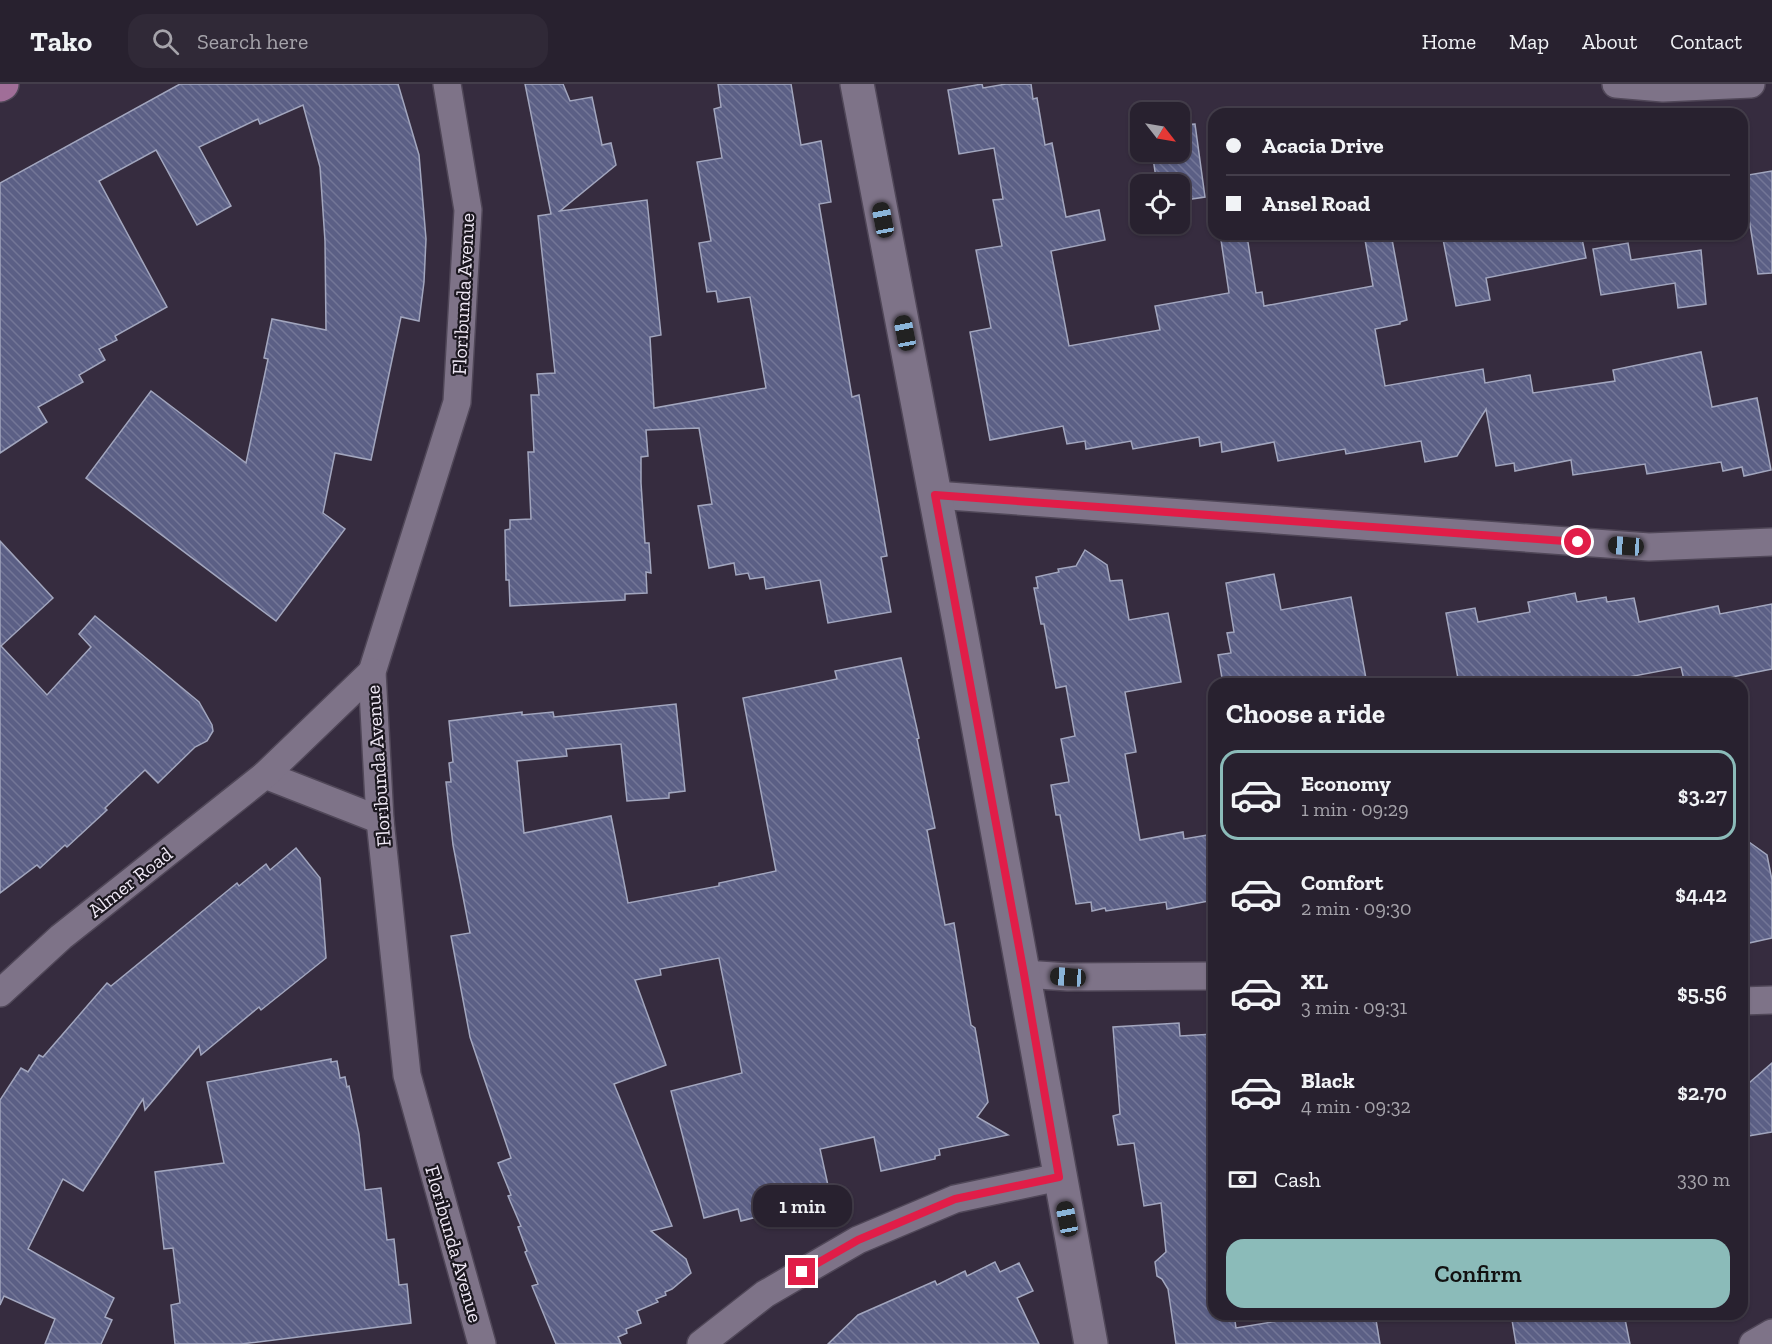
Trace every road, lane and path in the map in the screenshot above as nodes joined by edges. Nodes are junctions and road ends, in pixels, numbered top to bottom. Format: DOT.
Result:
graph roads {
  1 [pos="447,84"];
  2 [pos="857,84"];
  3 [pos="1616,84"];
  4 [pos="1751,84"];
  5 [pos="935,495"];
  6 [pos="1772,542"];
  7 [pos="372,672"];
  8 [pos="265,776"];
  9 [pos="380,820"];
  10 [pos="1024,974"];
  11 [pos="1208,976"];
  12 [pos="0,993"];
  13 [pos="1772,1000"];
  14 [pos="1748,1001"];
  15 [pos="1059,1177"];
  16 [pos="1772,1332"];
  17 [pos="482,1344"];
  18 [pos="701,1344"];
  19 [pos="1090,1344"];
  20 [pos="1753,1344"];
  1 -- 7 [label="street, Floribunda Avenue"];
  2 -- 5 [label="street"];
  3 -- 4 [label="street"];
  5 -- 6 [label="street"];
  5 -- 10 [label="street"];
  7 -- 8 [label="street, Almer Road"];
  7 -- 9 [label="street, Floribunda Avenue"];
  8 -- 9 [label="street"];
  8 -- 12 [label="street, Almer Road"];
  9 -- 17 [label="street, Floribunda Avenue"];
  10 -- 11 [label="street"];
  10 -- 15 [label="street"];
  13 -- 14 [label="street"];
  15 -- 18 [label="street"];
  15 -- 19 [label="street"];
  16 -- 20 [label="street"];
}
